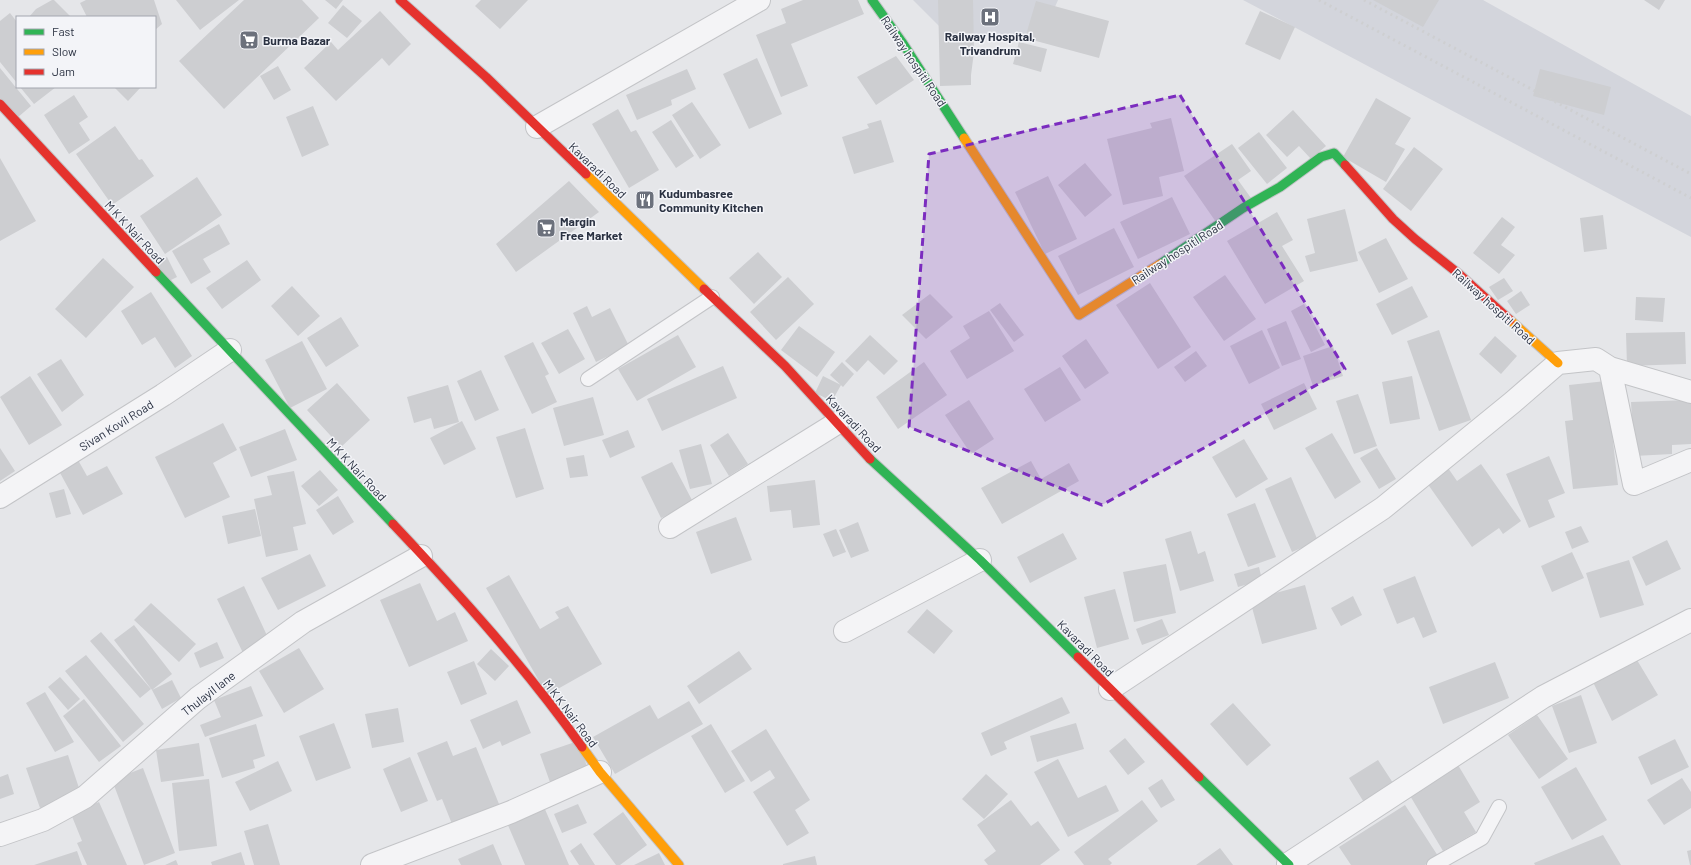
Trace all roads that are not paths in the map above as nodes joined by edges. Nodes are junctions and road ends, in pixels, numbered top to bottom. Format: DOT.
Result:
graph roads {
  1 [pos="400,0"];
  2 [pos="759,0"];
  3 [pos="872,0"];
  4 [pos="0,104"];
  5 [pos="537,127"];
  6 [pos="712,297"];
  7 [pos="230,350"];
  8 [pos="1558,363"];
  9 [pos="1610,368"];
  10 [pos="588,379"];
  11 [pos="1691,392"];
  12 [pos="837,423"];
  13 [pos="1691,460"];
  14 [pos="0,498"];
  15 [pos="670,527"];
  16 [pos="421,556"];
  17 [pos="980,560"];
  18 [pos="1691,620"];
  19 [pos="844,631"];
  20 [pos="1110,689"];
  21 [pos="600,772"];
  22 [pos="1499,807"];
  23 [pos="0,834"];
  24 [pos="1288,864"];
  25 [pos="372,865"];
  26 [pos="679,865"];
  27 [pos="1434,865"];
  1 -- 5 [label="street, Kavaradi Road"];
  2 -- 5 [label="street"];
  3 -- 8 [label="street, Railway hospitl Road"];
  4 -- 7 [label="street, M K K Nair Road"];
  5 -- 6 [label="street, Kavaradi Road"];
  6 -- 10 [label="lane"];
  6 -- 12 [label="street, Kavaradi Road"];
  7 -- 14 [label="street, Sivan Kovil Road"];
  7 -- 16 [label="street, M K K Nair Road"];
  8 -- 9 [label="street"];
  8 -- 20 [label="street"];
  9 -- 11 [label="street"];
  9 -- 13 [label="street"];
  12 -- 15 [label="street"];
  12 -- 17 [label="street, Kavaradi Road"];
  16 -- 21 [label="street, M K K Nair Road"];
  16 -- 23 [label="street, Thulayil lane"];
  17 -- 19 [label="street"];
  17 -- 20 [label="street, Kavaradi Road"];
  18 -- 24 [label="street"];
  20 -- 24 [label="street, Kavaradi Road"];
  21 -- 25 [label="street"];
  21 -- 26 [label="street, M K K Nair Road"];
  22 -- 27 [label="lane"];
}
